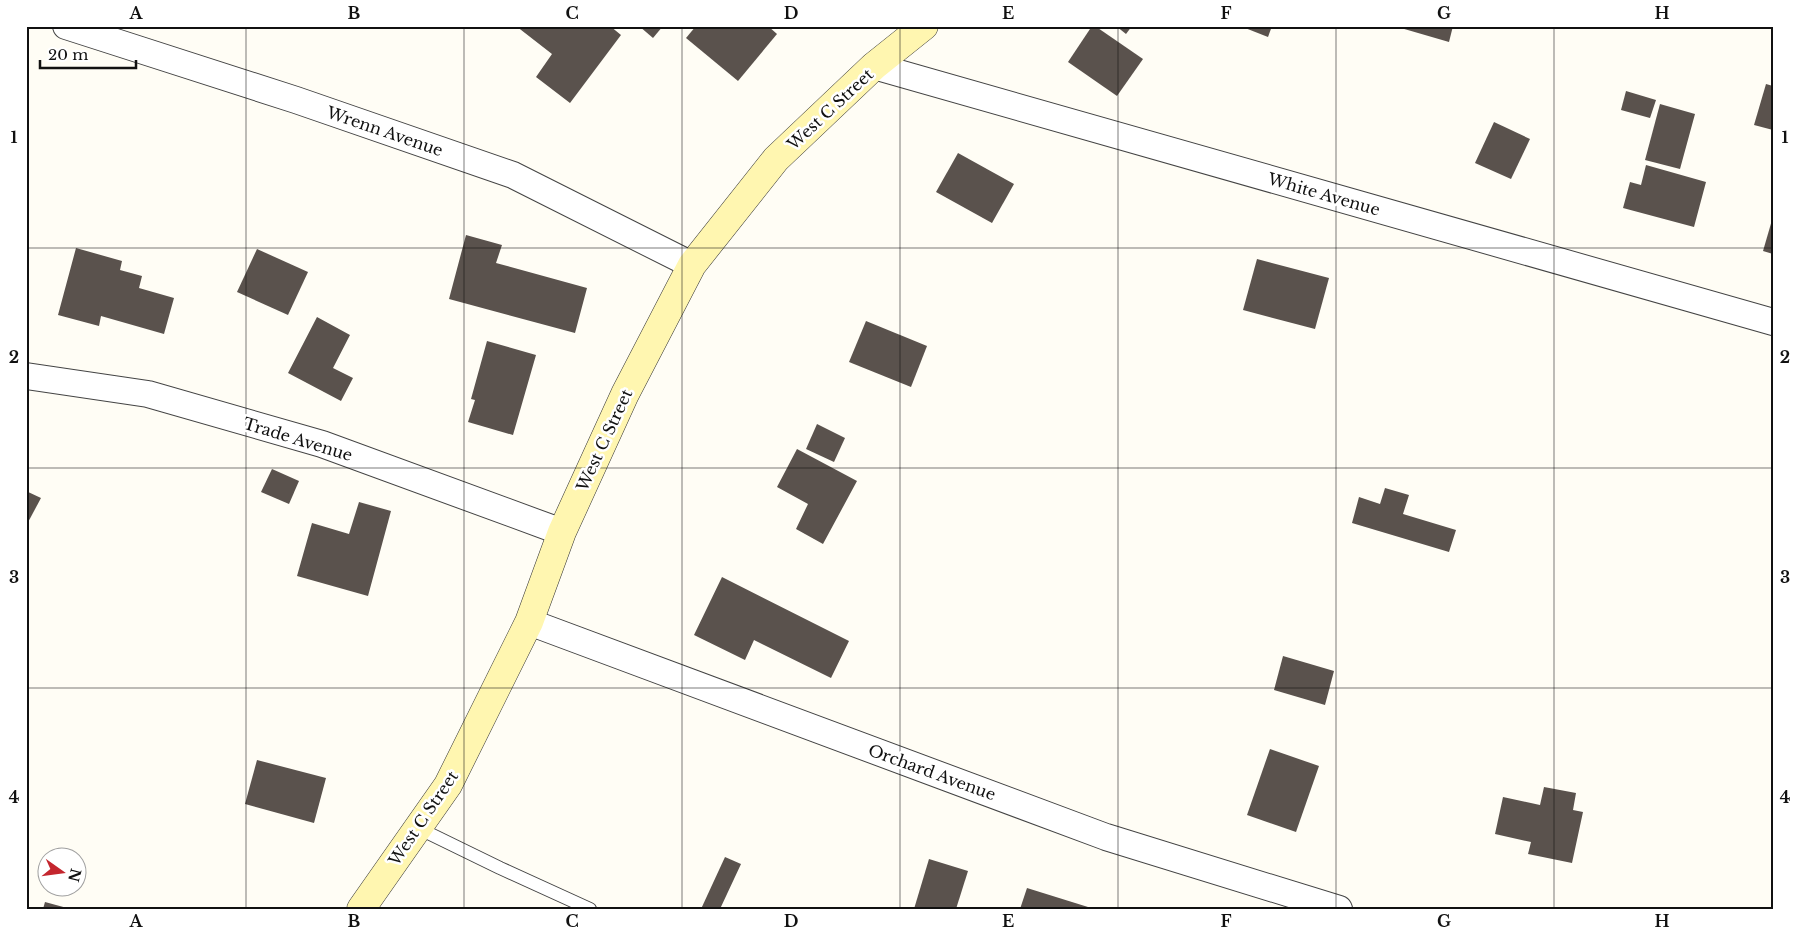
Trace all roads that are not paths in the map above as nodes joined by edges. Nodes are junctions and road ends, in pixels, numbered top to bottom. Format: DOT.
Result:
graph roads {
  1 [pos="66,26"];
  2 [pos="924,26"];
  3 [pos="874,66"];
  4 [pos="692,265"];
  5 [pos="1773,322"];
  6 [pos="26,376"];
  7 [pos="562,532"];
  8 [pos="529,622"];
  9 [pos="418,828"];
  10 [pos="361,909"];
  11 [pos="590,909"];
  12 [pos="1340,909"];
  1 -- 4 [label="street, Wrenn Avenue"];
  2 -- 3 [label="main road, West C Street"];
  3 -- 4 [label="main road, West C Street"];
  3 -- 5 [label="street, White Avenue"];
  4 -- 7 [label="main road, West C Street"];
  6 -- 7 [label="street, Trade Avenue"];
  7 -- 8 [label="main road, West C Street"];
  8 -- 9 [label="main road, West C Street"];
  8 -- 12 [label="street, Orchard Avenue"];
  9 -- 10 [label="main road, West C Street"];
  9 -- 11 [label="lane"];
}
